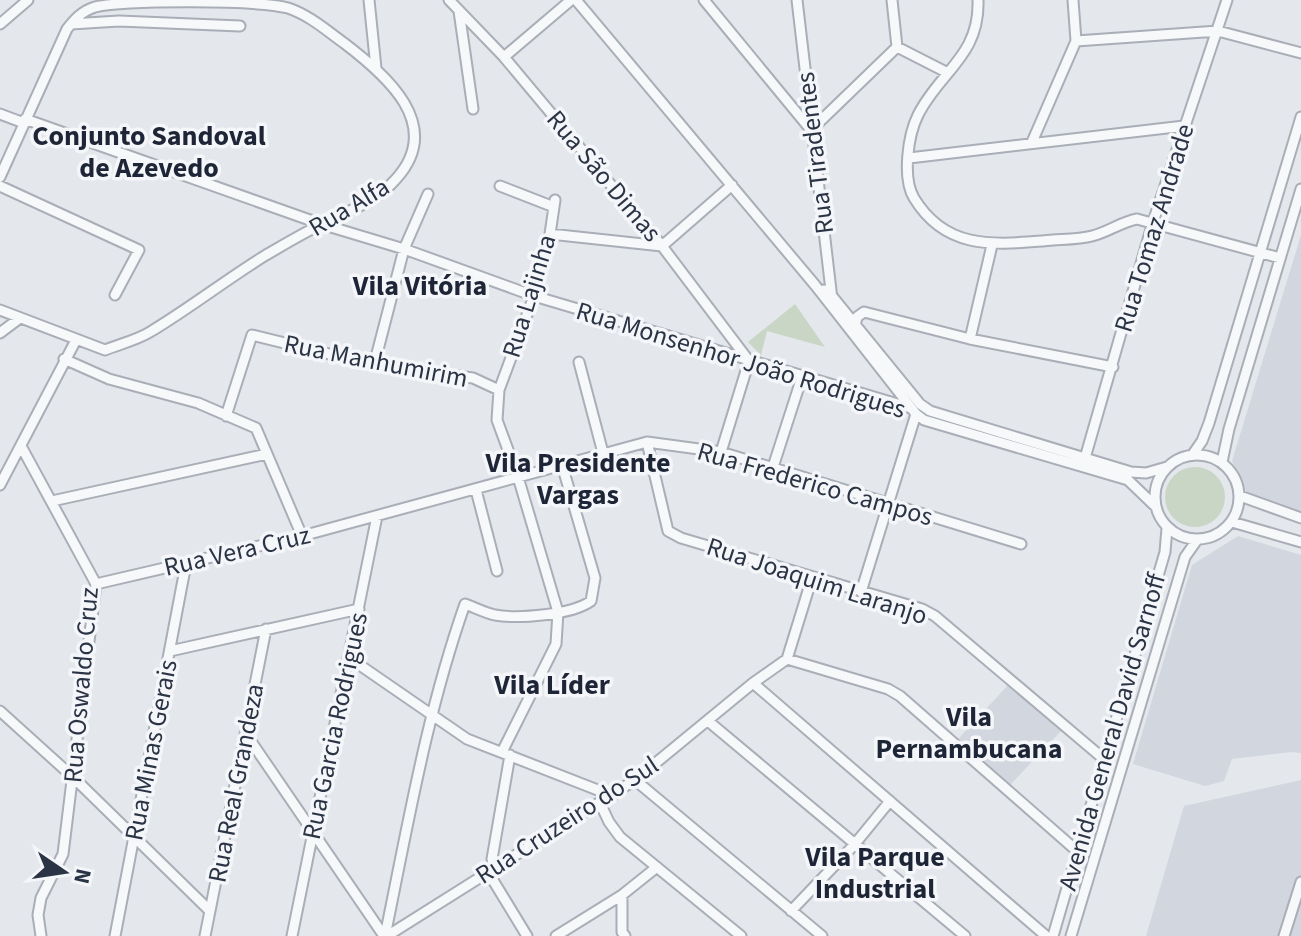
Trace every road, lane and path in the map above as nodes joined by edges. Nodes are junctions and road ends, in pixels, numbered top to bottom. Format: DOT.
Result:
graph roads {
  1 [pos="28,0"];
  2 [pos="369,0"];
  3 [pos="449,0"];
  4 [pos="574,0"];
  5 [pos="704,0"];
  6 [pos="797,0"];
  7 [pos="892,0"];
  8 [pos="978,0"];
  9 [pos="1073,0"];
  10 [pos="1227,0"];
  11 [pos="459,11"];
  12 [pos="0,24"];
  13 [pos="71,24"];
  14 [pos="240,26"];
  15 [pos="1218,31"];
  16 [pos="1076,41"];
  17 [pos="897,47"];
  18 [pos="1301,53"];
  19 [pos="504,57"];
  20 [pos="376,68"];
  21 [pos="948,73"];
  22 [pos="473,109"];
  23 [pos="0,114"];
  24 [pos="1301,117"];
  25 [pos="24,121"];
  26 [pos="1184,126"];
  27 [pos="811,130"];
  28 [pos="1032,142"];
  29 [pos="909,158"];
  30 [pos="0,177"];
  31 [pos="732,185"];
  32 [pos="0,186"];
  33 [pos="500,186"];
  34 [pos="1301,189"];
  35 [pos="428,194"];
  36 [pos="1153,222"];
  37 [pos="321,224"];
  38 [pos="550,234"];
  39 [pos="992,245"];
  40 [pos="662,246"];
  41 [pos="404,249"];
  42 [pos="1260,252"];
  43 [pos="1280,258"];
  44 [pos="115,295"];
  45 [pos="534,296"];
  46 [pos="832,301"];
  47 [pos="0,310"];
  48 [pos="20,318"];
  49 [pos="855,326"];
  50 [pos="0,333"];
  51 [pos="970,339"];
  52 [pos="76,340"];
  53 [pos="64,359"];
  54 [pos="749,361"];
  55 [pos="579,362"];
  56 [pos="374,365"];
  57 [pos="1113,367"];
  58 [pos="802,377"];
  59 [pos="891,384"];
  60 [pos="499,390"];
  61 [pos="882,399"];
  62 [pos="916,409"];
  63 [pos="226,416"];
  64 [pos="647,442"];
  65 [pos="21,446"];
  66 [pos="721,452"];
  67 [pos="603,453"];
  68 [pos="267,454"];
  69 [pos="1193,454"];
  70 [pos="1085,458"];
  71 [pos="1222,462"];
  72 [pos="562,465"];
  73 [pos="773,467"];
  74 [pos="1167,467"];
  75 [pos="518,477"];
  76 [pos="0,485"];
  77 [pos="476,490"];
  78 [pos="1240,496"];
  79 [pos="52,501"];
  80 [pos="889,505"];
  81 [pos="1154,505"];
  82 [pos="377,516"];
  83 [pos="1301,518"];
  84 [pos="1232,522"];
  85 [pos="1167,528"];
  86 [pos="302,536"];
  87 [pos="1197,540"];
  88 [pos="1301,542"];
  89 [pos="1021,544"];
  90 [pos="186,564"];
  91 [pos="497,571"];
  92 [pos="812,578"];
  93 [pos="96,584"];
  94 [pos="861,592"];
  95 [pos="359,609"];
  96 [pos="558,612"];
  97 [pos="266,629"];
  98 [pos="170,651"];
  99 [pos="348,657"];
  100 [pos="787,659"];
  101 [pos="753,683"];
  102 [pos="0,711"];
  103 [pos="431,715"];
  104 [pos="708,721"];
  105 [pos="246,734"];
  106 [pos="506,753"];
  107 [pos="1105,760"];
  108 [pos="74,778"];
  109 [pos="635,780"];
  110 [pos="613,796"];
  111 [pos="890,801"];
  112 [pos="600,803"];
  113 [pos="313,833"];
  114 [pos="135,838"];
  115 [pos="854,845"];
  116 [pos="1077,851"];
  117 [pos="657,867"];
  118 [pos="491,870"];
  119 [pos="1301,882"];
  120 [pos="622,895"];
  121 [pos="210,911"];
  122 [pos="791,911"];
  123 [pos="41,936"];
  124 [pos="115,936"];
  125 [pos="205,936"];
  126 [pos="292,936"];
  127 [pos="385,936"];
  128 [pos="527,936"];
  129 [pos="556,936"];
  130 [pos="625,936"];
  131 [pos="741,936"];
  132 [pos="822,936"];
  133 [pos="965,936"];
  134 [pos="1046,936"];
  135 [pos="1053,936"];
  136 [pos="1071,936"];
  137 [pos="1284,936"];
  1 -- 12 [label="street"];
  2 -- 20 [label="street"];
  3 -- 11 [label="street, Rua São Dimas"];
  4 -- 19 [label="street"];
  4 -- 31 [label="street"];
  5 -- 27 [label="street"];
  6 -- 27 [label="street, Rua Tiradentes"];
  7 -- 17 [label="street"];
  8 -- 21 [label="street"];
  9 -- 16 [label="street"];
  10 -- 15 [label="street, Rua Tomaz Andrade"];
  11 -- 19 [label="street, Rua São Dimas"];
  11 -- 22 [label="street"];
  13 -- 14 [label="street"];
  13 -- 20 [label="street, Rua Alfa"];
  13 -- 25 [label="street"];
  15 -- 16 [label="street"];
  15 -- 18 [label="street"];
  15 -- 26 [label="street, Rua Tomaz Andrade"];
  16 -- 28 [label="street"];
  17 -- 21 [label="street"];
  17 -- 27 [label="street"];
  19 -- 40 [label="street, Rua São Dimas"];
  20 -- 37 [label="street, Rua Alfa"];
  21 -- 29 [label="street"];
  23 -- 25 [label="street"];
  24 -- 42 [label="street"];
  25 -- 30 [label="street"];
  25 -- 37 [label="street, Rua Monsenhor João Rodrigues"];
  26 -- 28 [label="street"];
  26 -- 36 [label="street, Rua Tomaz Andrade"];
  27 -- 46 [label="street, Rua Tiradentes"];
  28 -- 29 [label="street"];
  29 -- 39 [label="street"];
  31 -- 40 [label="street"];
  31 -- 46 [label="street"];
  32 -- 44 [label="street"];
  33 -- 38 [label="street, Rua Lajinha"];
  34 -- 43 [label="street"];
  35 -- 41 [label="street"];
  36 -- 39 [label="street"];
  36 -- 42 [label="street"];
  36 -- 57 [label="street, Rua Tomaz Andrade"];
  37 -- 41 [label="street, Rua Monsenhor João Rodrigues"];
  37 -- 52 [label="street, Rua Alfa"];
  38 -- 40 [label="street"];
  38 -- 45 [label="street, Rua Lajinha"];
  39 -- 51 [label="street"];
  40 -- 54 [label="street, Rua São Dimas"];
  41 -- 45 [label="street, Rua Monsenhor João Rodrigues"];
  41 -- 56 [label="street"];
  42 -- 43 [label="street"];
  42 -- 69 [label="street"];
  43 -- 71 [label="street"];
  45 -- 54 [label="street, Rua Monsenhor João Rodrigues"];
  45 -- 60 [label="street, Rua Lajinha"];
  46 -- 49 [label="street"];
  46 -- 59 [label="street"];
  47 -- 48 [label="street, Rua Alfa"];
  48 -- 50 [label="street"];
  48 -- 52 [label="street, Rua Alfa"];
  49 -- 51 [label="street"];
  49 -- 62 [label="street"];
  51 -- 57 [label="street"];
  52 -- 53 [label="street"];
  53 -- 63 [label="street"];
  53 -- 65 [label="street"];
  54 -- 58 [label="street, Rua Monsenhor João Rodrigues"];
  54 -- 66 [label="street"];
  55 -- 67 [label="street"];
  56 -- 60 [label="street, Rua Manhumirim"];
  56 -- 63 [label="street, Rua Manhumirim"];
  57 -- 70 [label="street, Rua Tomaz Andrade"];
  58 -- 61 [label="street, Rua Monsenhor João Rodrigues"];
  58 -- 73 [label="street"];
  59 -- 61 [label="street"];
  59 -- 62 [label="street"];
  60 -- 75 [label="street"];
  61 -- 62 [label="street, Rua Monsenhor João Rodrigues"];
  62 -- 70 [label="street, Rua Monsenhor João Rodrigues"];
  62 -- 80 [label="street"];
  62 -- 81 [label="street, Rua Monsenhor João Rodrigues"];
  63 -- 68 [label="street"];
  64 -- 66 [label="street, Rua Frederico Campos"];
  64 -- 67 [label="street, Rua Frederico Campos"];
  64 -- 92 [label="street, Rua Joaquim Laranjo"];
  65 -- 76 [label="street"];
  65 -- 79 [label="street, Rua Oswaldo Cruz"];
  66 -- 73 [label="street, Rua Frederico Campos"];
  67 -- 72 [label="street, Rua Frederico Campos"];
  68 -- 79 [label="street"];
  68 -- 86 [label="street"];
  69 -- 71 [label="street"];
  69 -- 74 [label="street"];
  70 -- 74 [label="street, Rua Monsenhor João Rodrigues"];
  71 -- 78 [label="street"];
  72 -- 75 [label="street, Rua Frederico Campos"];
  72 -- 96 [label="street"];
  73 -- 80 [label="street, Rua Frederico Campos"];
  74 -- 81 [label="street"];
  75 -- 77 [label="street, Rua Frederico Campos"];
  75 -- 96 [label="street"];
  77 -- 82 [label="street, Rua Frederico Campos"];
  77 -- 91 [label="street"];
  78 -- 83 [label="street"];
  78 -- 84 [label="street"];
  79 -- 93 [label="street, Rua Oswaldo Cruz"];
  80 -- 89 [label="street, Rua Frederico Campos"];
  80 -- 94 [label="street"];
  81 -- 85 [label="street"];
  82 -- 86 [label="street, Rua Vera Cruz"];
  82 -- 95 [label="street, Rua Garcia Rodrigues"];
  84 -- 87 [label="street"];
  84 -- 88 [label="street"];
  85 -- 87 [label="street"];
  85 -- 107 [label="street, Avenida General David Sarnoff"];
  86 -- 90 [label="street, Rua Vera Cruz"];
  87 -- 136 [label="street, Avenida General David Sarnoff"];
  90 -- 93 [label="street, Rua Vera Cruz"];
  90 -- 98 [label="street, Rua Minas Gerais"];
  92 -- 94 [label="street, Rua Joaquim Laranjo"];
  92 -- 100 [label="street"];
  93 -- 108 [label="street, Rua Oswaldo Cruz"];
  94 -- 107 [label="street, Rua Joaquim Laranjo"];
  95 -- 97 [label="street"];
  95 -- 99 [label="street, Rua Garcia Rodrigues"];
  96 -- 103 [label="street"];
  96 -- 106 [label="street"];
  97 -- 98 [label="street"];
  97 -- 105 [label="street, Rua Real Grandeza"];
  98 -- 114 [label="street, Rua Minas Gerais"];
  99 -- 103 [label="street"];
  99 -- 113 [label="street, Rua Garcia Rodrigues"];
  100 -- 101 [label="street, Rua Cruzeiro do Sul"];
  100 -- 116 [label="street"];
  101 -- 104 [label="street, Rua Cruzeiro do Sul"];
  101 -- 111 [label="street"];
  102 -- 108 [label="street"];
  103 -- 106 [label="street"];
  103 -- 127 [label="street"];
  104 -- 109 [label="street, Rua Cruzeiro do Sul"];
  104 -- 115 [label="street"];
  105 -- 113 [label="street"];
  105 -- 121 [label="street, Rua Real Grandeza"];
  106 -- 110 [label="street"];
  106 -- 118 [label="street"];
  107 -- 116 [label="street, Avenida General David Sarnoff"];
  108 -- 114 [label="street"];
  108 -- 123 [label="street, Rua Oswaldo Cruz"];
  109 -- 110 [label="street, Rua Cruzeiro do Sul"];
  109 -- 122 [label="street"];
  110 -- 112 [label="street, Rua Cruzeiro do Sul"];
  111 -- 115 [label="street"];
  111 -- 134 [label="street"];
  112 -- 117 [label="street"];
  112 -- 118 [label="street, Rua Cruzeiro do Sul"];
  113 -- 126 [label="street, Rua Garcia Rodrigues"];
  113 -- 127 [label="street"];
  114 -- 121 [label="street"];
  114 -- 124 [label="street, Rua Minas Gerais"];
  115 -- 122 [label="street"];
  115 -- 133 [label="street"];
  116 -- 135 [label="street, Avenida General David Sarnoff"];
  117 -- 120 [label="street"];
  117 -- 131 [label="street"];
  118 -- 127 [label="street, Rua Cruzeiro do Sul"];
  118 -- 128 [label="street"];
  119 -- 137 [label="street"];
  120 -- 129 [label="street"];
  120 -- 130 [label="street"];
  121 -- 125 [label="street, Rua Real Grandeza"];
  122 -- 132 [label="street"];
}
